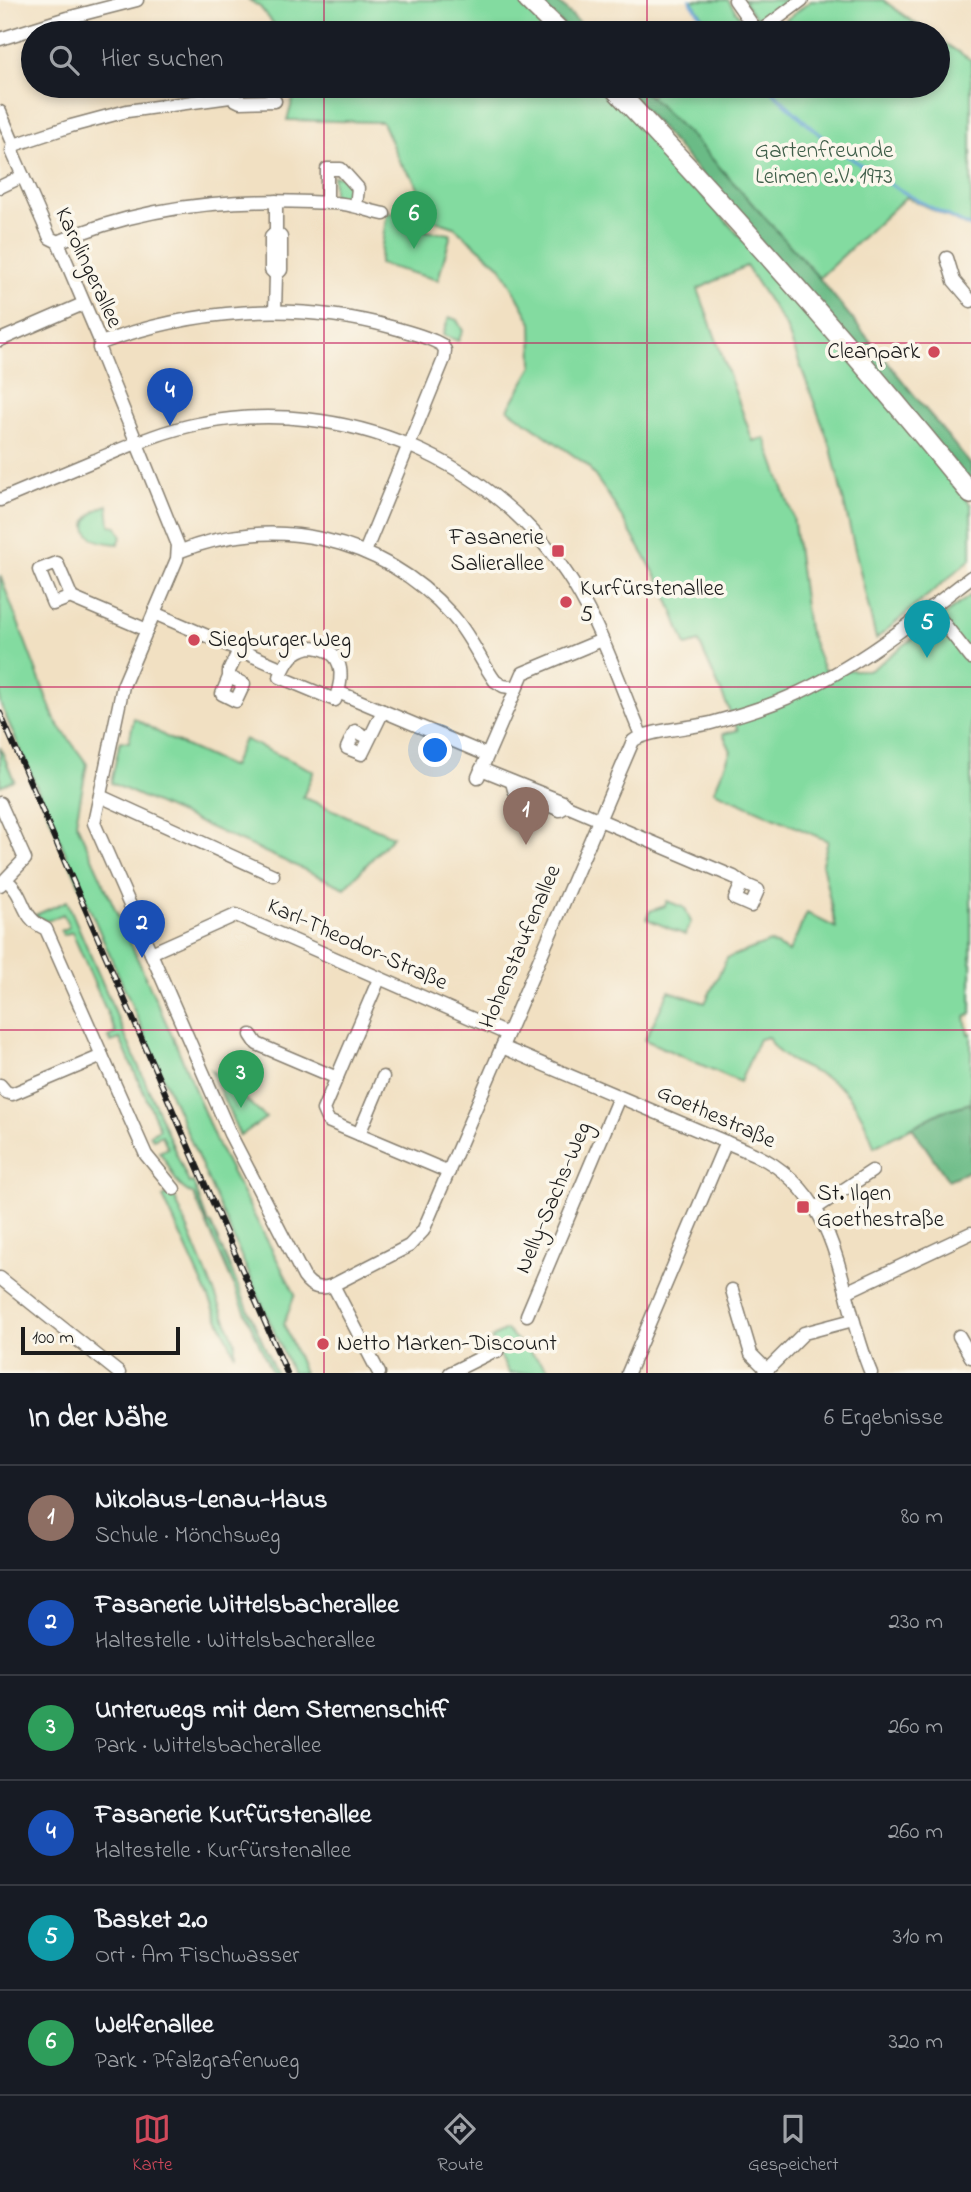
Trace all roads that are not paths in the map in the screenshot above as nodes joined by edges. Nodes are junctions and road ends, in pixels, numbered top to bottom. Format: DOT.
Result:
graph roads {
  1 [pos="136,0"];
  2 [pos="528,0"];
  3 [pos="734,0"];
  4 [pos="802,0"];
  5 [pos="107,4"];
  6 [pos="55,21"];
  7 [pos="550,21"];
  8 [pos="749,21"];
  9 [pos="774,21"];
  10 [pos="21,32"];
  11 [pos="0,39"];
  12 [pos="179,98"];
  13 [pos="237,98"];
  14 [pos="623,98"];
  15 [pos="275,101"];
  16 [pos="0,112"];
  17 [pos="14,145"];
  18 [pos="23,177"];
  19 [pos="0,187"];
  20 [pos="276,201"];
  21 [pos="327,203"];
  22 [pos="356,206"];
  23 [pos="384,214"];
  24 [pos="58,242"];
  25 [pos="947,258"];
  26 [pos="971,301"];
  27 [pos="83,304"];
  28 [pos="275,312"];
  29 [pos="0,340"];
  30 [pos="101,343"];
  31 [pos="138,443"];
  32 [pos="410,445"];
  33 [pos="971,494"];
  34 [pos="0,500"];
  35 [pos="178,552"];
  36 [pos="365,552"];
  37 [pos="971,577"];
  38 [pos="71,597"];
  39 [pos="931,607"];
  40 [pos="154,613"];
  41 [pos="147,630"];
  42 [pos="602,640"];
  43 [pos="239,650"];
  44 [pos="971,659"];
  45 [pos="284,669"];
  46 [pos="229,677"];
  47 [pos="516,688"];
  48 [pos="338,692"];
  49 [pos="383,711"];
  50 [pos="641,735"];
  51 [pos="369,738"];
  52 [pos="487,755"];
  53 [pos="100,796"];
  54 [pos="0,803"];
  55 [pos="598,819"];
  56 [pos="273,875"];
  57 [pos="3,883"];
  58 [pos="741,883"];
  59 [pos="151,953"];
  60 [pos="379,979"];
  61 [pos="507,1034"];
  62 [pos="251,1035"];
  63 [pos="502,1047"];
  64 [pos="102,1056"];
  65 [pos="383,1077"];
  66 [pos="337,1078"];
  67 [pos="0,1085"];
  68 [pos="619,1097"];
  69 [pos="359,1134"];
  70 [pos="726,1142"];
  71 [pos="872,1171"];
  72 [pos="449,1172"];
  73 [pos="174,1189"];
  74 [pos="816,1208"];
  75 [pos="971,1233"];
  76 [pos="0,1278"];
  77 [pos="333,1285"];
  78 [pos="732,1290"];
  79 [pos="846,1292"];
  80 [pos="527,1315"];
  81 [pos="853,1320"];
  82 [pos="959,1336"];
  83 [pos="497,1352"];
  84 [pos="971,1357"];
  85 [pos="765,1372"];
  86 [pos="119,1373"];
  87 [pos="379,1373"];
  88 [pos="450,1373"];
  89 [pos="628,1373"];
  90 [pos="871,1373"];
  1 -- 5 [label="street"];
  2 -- 7 [label="main road"];
  3 -- 8 [label="street"];
  4 -- 9 [label="street"];
  5 -- 6 [label="street"];
  10 -- 11 [label="street"];
  12 -- 17 [label="street"];
  13 -- 15 [label="street"];
  14 -- 33 [label="main road"];
  16 -- 17 [label="street, Karolingerallee"];
  17 -- 18 [label="street, Karolingerallee"];
  18 -- 19 [label="street"];
  18 -- 24 [label="street, Karolingerallee"];
  20 -- 21 [label="street"];
  20 -- 24 [label="street"];
  20 -- 28 [label="street"];
  21 -- 22 [label="street"];
  21 -- 22 [label="street"];
  22 -- 23 [label="street"];
  24 -- 27 [label="street, Karolingerallee"];
  25 -- 26 [label="street"];
  27 -- 29 [label="street"];
  27 -- 30 [label="street, Karolingerallee"];
  28 -- 30 [label="street"];
  28 -- 32 [label="street"];
  30 -- 31 [label="street, Karolingerallee"];
  31 -- 32 [label="street"];
  31 -- 34 [label="street"];
  31 -- 35 [label="street, Karolingerallee"];
  32 -- 36 [label="street"];
  32 -- 42 [label="street"];
  35 -- 36 [label="street"];
  35 -- 40 [label="street"];
  36 -- 47 [label="street"];
  37 -- 39 [label="street"];
  38 -- 41 [label="street"];
  39 -- 44 [label="street"];
  39 -- 50 [label="street"];
  40 -- 41 [label="street"];
  40 -- 43 [label="street"];
  41 -- 53 [label="street"];
  42 -- 47 [label="street"];
  42 -- 50 [label="street"];
  43 -- 45 [label="street"];
  43 -- 46 [label="street"];
  45 -- 48 [label="street"];
  45 -- 48 [label="street"];
  47 -- 52 [label="street"];
  48 -- 49 [label="street"];
  49 -- 51 [label="street"];
  49 -- 52 [label="street"];
  50 -- 55 [label="street, Hohenstaufenallee"];
  52 -- 55 [label="street"];
  53 -- 56 [label="street"];
  53 -- 59 [label="street"];
  54 -- 57 [label="street"];
  55 -- 58 [label="street"];
  55 -- 61 [label="street, Hohenstaufenallee"];
  57 -- 64 [label="street"];
  59 -- 60 [label="street, Karl-Theodor-Straße"];
  59 -- 77 [label="street"];
  60 -- 61 [label="street, Karl-Theodor-Straße"];
  60 -- 66 [label="street"];
  61 -- 63 [label="street, Hohenstaufenallee"];
  62 -- 66 [label="street"];
  63 -- 68 [label="street, Goethestraße"];
  63 -- 72 [label="street, Hohenstaufenallee"];
  64 -- 67 [label="street"];
  64 -- 73 [label="street"];
  65 -- 69 [label="street"];
  66 -- 69 [label="street"];
  68 -- 70 [label="street, Goethestraße"];
  68 -- 80 [label="street, Nelly-Sachs-Weg"];
  69 -- 72 [label="street"];
  70 -- 74 [label="street, Goethestraße"];
  70 -- 89 [label="street"];
  71 -- 74 [label="street"];
  72 -- 77 [label="street, Hohenstaufenallee"];
  74 -- 79 [label="street, Goethestraße"];
  75 -- 79 [label="street"];
  76 -- 86 [label="street"];
  77 -- 87 [label="street"];
  78 -- 85 [label="street"];
  79 -- 81 [label="street, Goethestraße"];
  81 -- 85 [label="street"];
  81 -- 90 [label="street, Goethestraße"];
  82 -- 84 [label="street"];
  83 -- 88 [label="street"];
}
